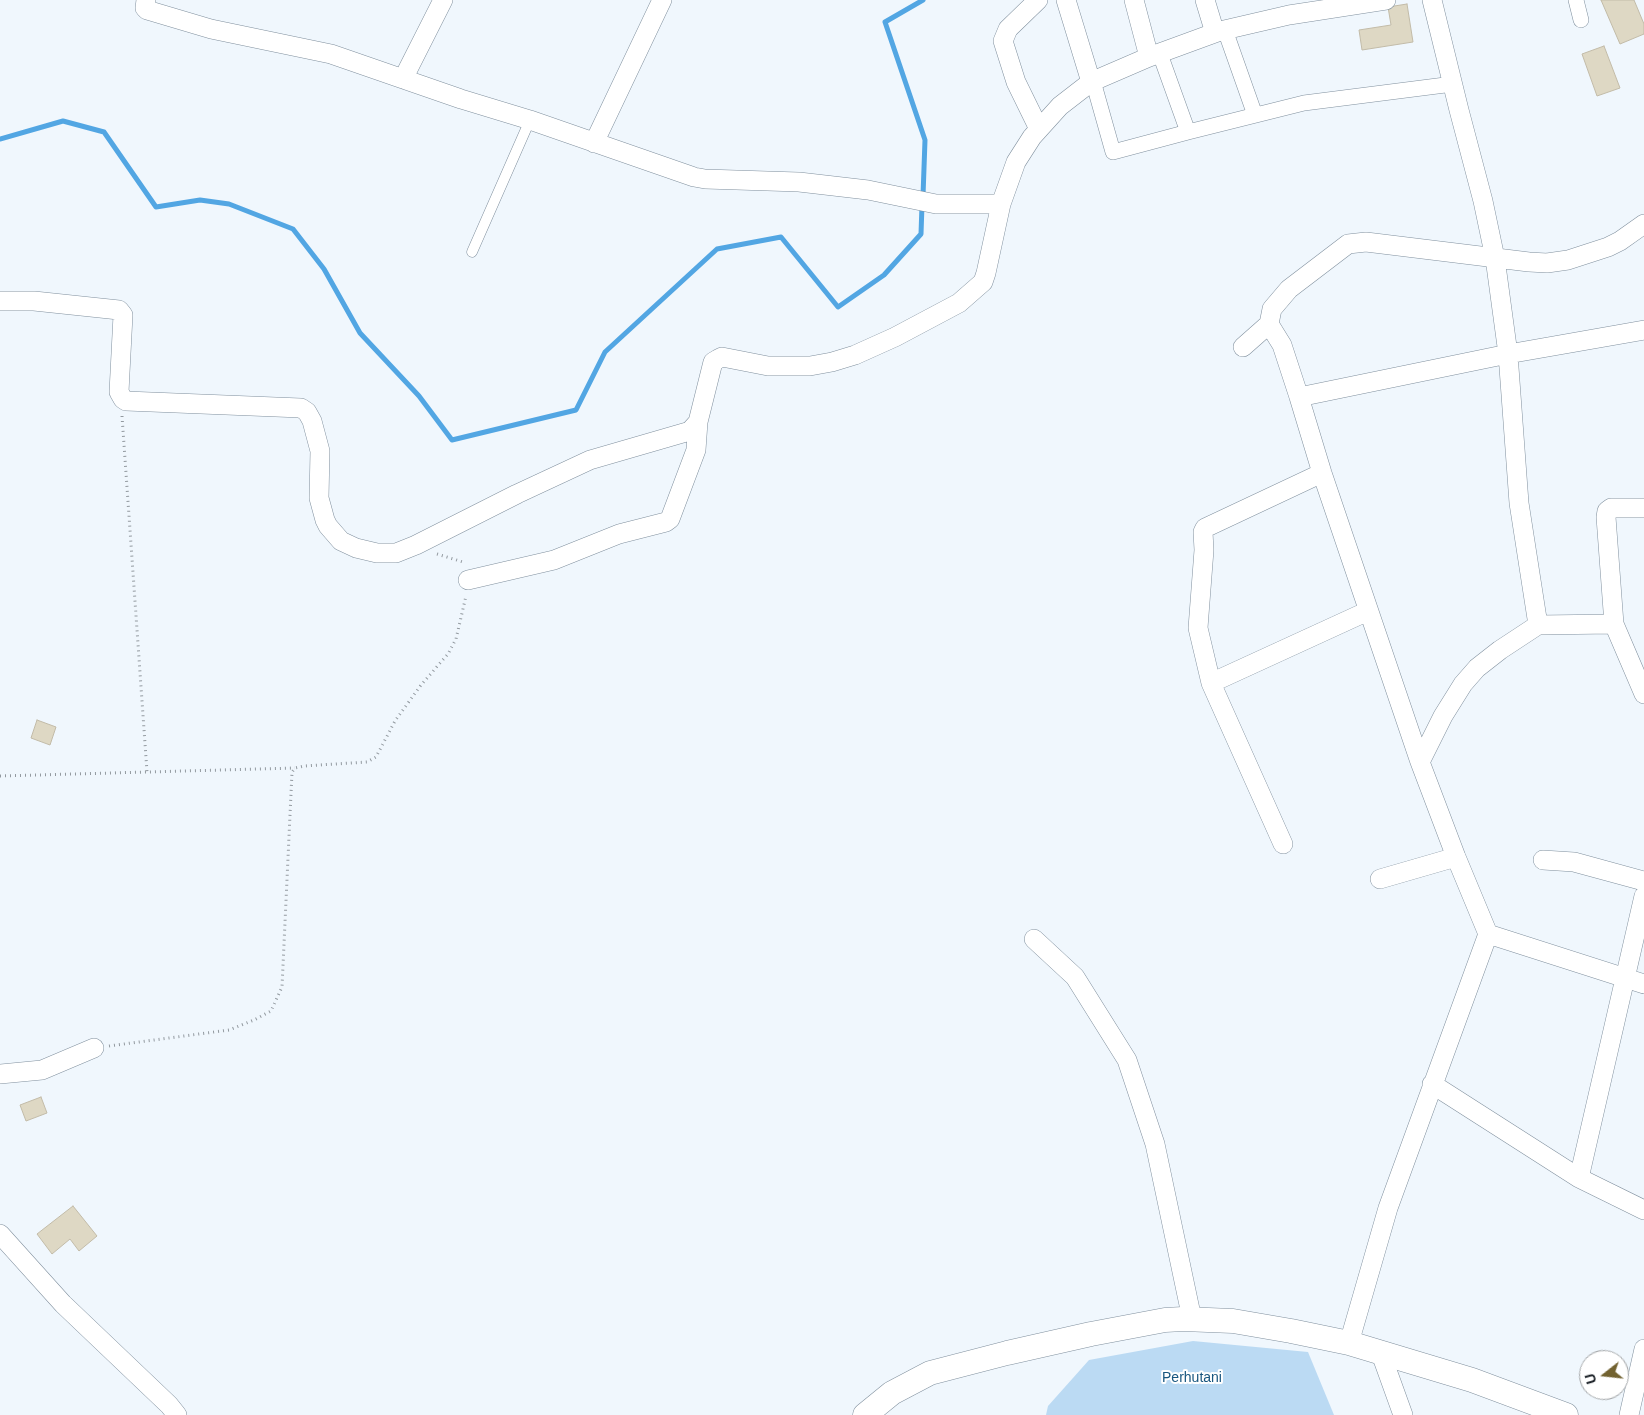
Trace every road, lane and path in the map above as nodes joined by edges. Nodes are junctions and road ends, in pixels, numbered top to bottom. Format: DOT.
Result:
graph roads {
  1 [pos="146,0"];
  2 [pos="443,0"];
  3 [pos="662,0"];
  4 [pos="1038,0"];
  5 [pos="1066,0"];
  6 [pos="1134,0"];
  7 [pos="1205,0"];
  8 [pos="1386,0"];
  9 [pos="1432,0"];
  10 [pos="1576,0"];
  11 [pos="1581,20"];
  12 [pos="1220,32"];
  13 [pos="1155,56"];
  14 [pos="403,78"];
  15 [pos="1092,82"];
  16 [pos="1453,84"];
  17 [pos="1255,115"];
  18 [pos="530,120"];
  19 [pos="1039,129"];
  20 [pos="1188,132"];
  21 [pos="594,143"];
  22 [pos="1001,204"];
  23 [pos="1644,224"];
  24 [pos="472,252"];
  25 [pos="1495,258"];
  26 [pos="0,301"];
  27 [pos="1269,324"];
  28 [pos="1644,330"];
  29 [pos="1243,347"];
  30 [pos="1508,354"];
  31 [pos="120,395"];
  32 [pos="1299,397"];
  33 [pos="698,422"];
  34 [pos="1322,473"];
  35 [pos="1644,508"];
  36 [pos="416,546"];
  37 [pos="468,580"];
  38 [pos="1368,611"];
  39 [pos="1614,624"];
  40 [pos="1538,625"];
  41 [pos="1211,683"];
  42 [pos="1644,694"];
  43 [pos="1420,762"];
  44 [pos="295,768"];
  45 [pos="147,772"];
  46 [pos="0,776"];
  47 [pos="1283,844"];
  48 [pos="1456,857"];
  49 [pos="1543,860"];
  50 [pos="1380,879"];
  51 [pos="1644,881"];
  52 [pos="1644,896"];
  53 [pos="1488,934"];
  54 [pos="1034,939"];
  55 [pos="1626,977"];
  56 [pos="1644,984"];
  57 [pos="94,1048"];
  58 [pos="0,1074"];
  59 [pos="1432,1084"];
  60 [pos="1579,1178"];
  61 [pos="1644,1210"];
  62 [pos="2,1242"];
  63 [pos="1192,1319"];
  64 [pos="1349,1343"];
  65 [pos="1644,1349"];
  66 [pos="1380,1352"];
  67 [pos="177,1415"];
  68 [pos="865,1415"];
  69 [pos="1402,1415"];
  70 [pos="1566,1415"];
  71 [pos="1629,1415"];
  1 -- 14 [label="street"];
  2 -- 14 [label="street"];
  3 -- 21 [label="street"];
  4 -- 19 [label="street"];
  5 -- 15 [label="street"];
  6 -- 13 [label="street"];
  7 -- 12 [label="street"];
  8 -- 12 [label="street"];
  9 -- 16 [label="street"];
  10 -- 11 [label="street"];
  12 -- 13 [label="street"];
  12 -- 17 [label="street"];
  13 -- 15 [label="street"];
  13 -- 20 [label="street"];
  14 -- 18 [label="street"];
  15 -- 19 [label="street"];
  15 -- 20 [label="street"];
  16 -- 17 [label="street"];
  16 -- 25 [label="street"];
  17 -- 20 [label="street"];
  18 -- 21 [label="street"];
  18 -- 24 [label="lane"];
  19 -- 22 [label="street"];
  21 -- 22 [label="street"];
  22 -- 33 [label="street"];
  23 -- 25 [label="street"];
  25 -- 27 [label="street"];
  25 -- 30 [label="street"];
  26 -- 31 [label="street"];
  27 -- 29 [label="street"];
  27 -- 32 [label="street"];
  28 -- 30 [label="street"];
  30 -- 32 [label="street"];
  30 -- 40 [label="street"];
  31 -- 36 [label="street"];
  31 -- 45 [label="path"];
  32 -- 34 [label="street"];
  33 -- 36 [label="street"];
  33 -- 37 [label="street"];
  34 -- 38 [label="street"];
  34 -- 41 [label="street"];
  35 -- 39 [label="street"];
  36 -- 37 [label="path"];
  37 -- 44 [label="path"];
  38 -- 41 [label="street"];
  38 -- 43 [label="street"];
  39 -- 40 [label="street"];
  39 -- 42 [label="street"];
  40 -- 43 [label="street"];
  41 -- 47 [label="street"];
  43 -- 48 [label="street"];
  44 -- 45 [label="path"];
  44 -- 57 [label="path"];
  45 -- 46 [label="path"];
  48 -- 50 [label="street"];
  48 -- 53 [label="street"];
  49 -- 51 [label="street"];
  52 -- 55 [label="street"];
  53 -- 55 [label="street"];
  53 -- 59 [label="street"];
  54 -- 63 [label="street"];
  55 -- 56 [label="street"];
  55 -- 60 [label="street"];
  57 -- 58 [label="street"];
  59 -- 60 [label="street"];
  59 -- 64 [label="street"];
  60 -- 61 [label="street"];
  62 -- 67 [label="street"];
  63 -- 64 [label="street"];
  63 -- 68 [label="street"];
  64 -- 66 [label="street"];
  65 -- 71 [label="street"];
  66 -- 69 [label="street"];
  66 -- 70 [label="street"];
}
